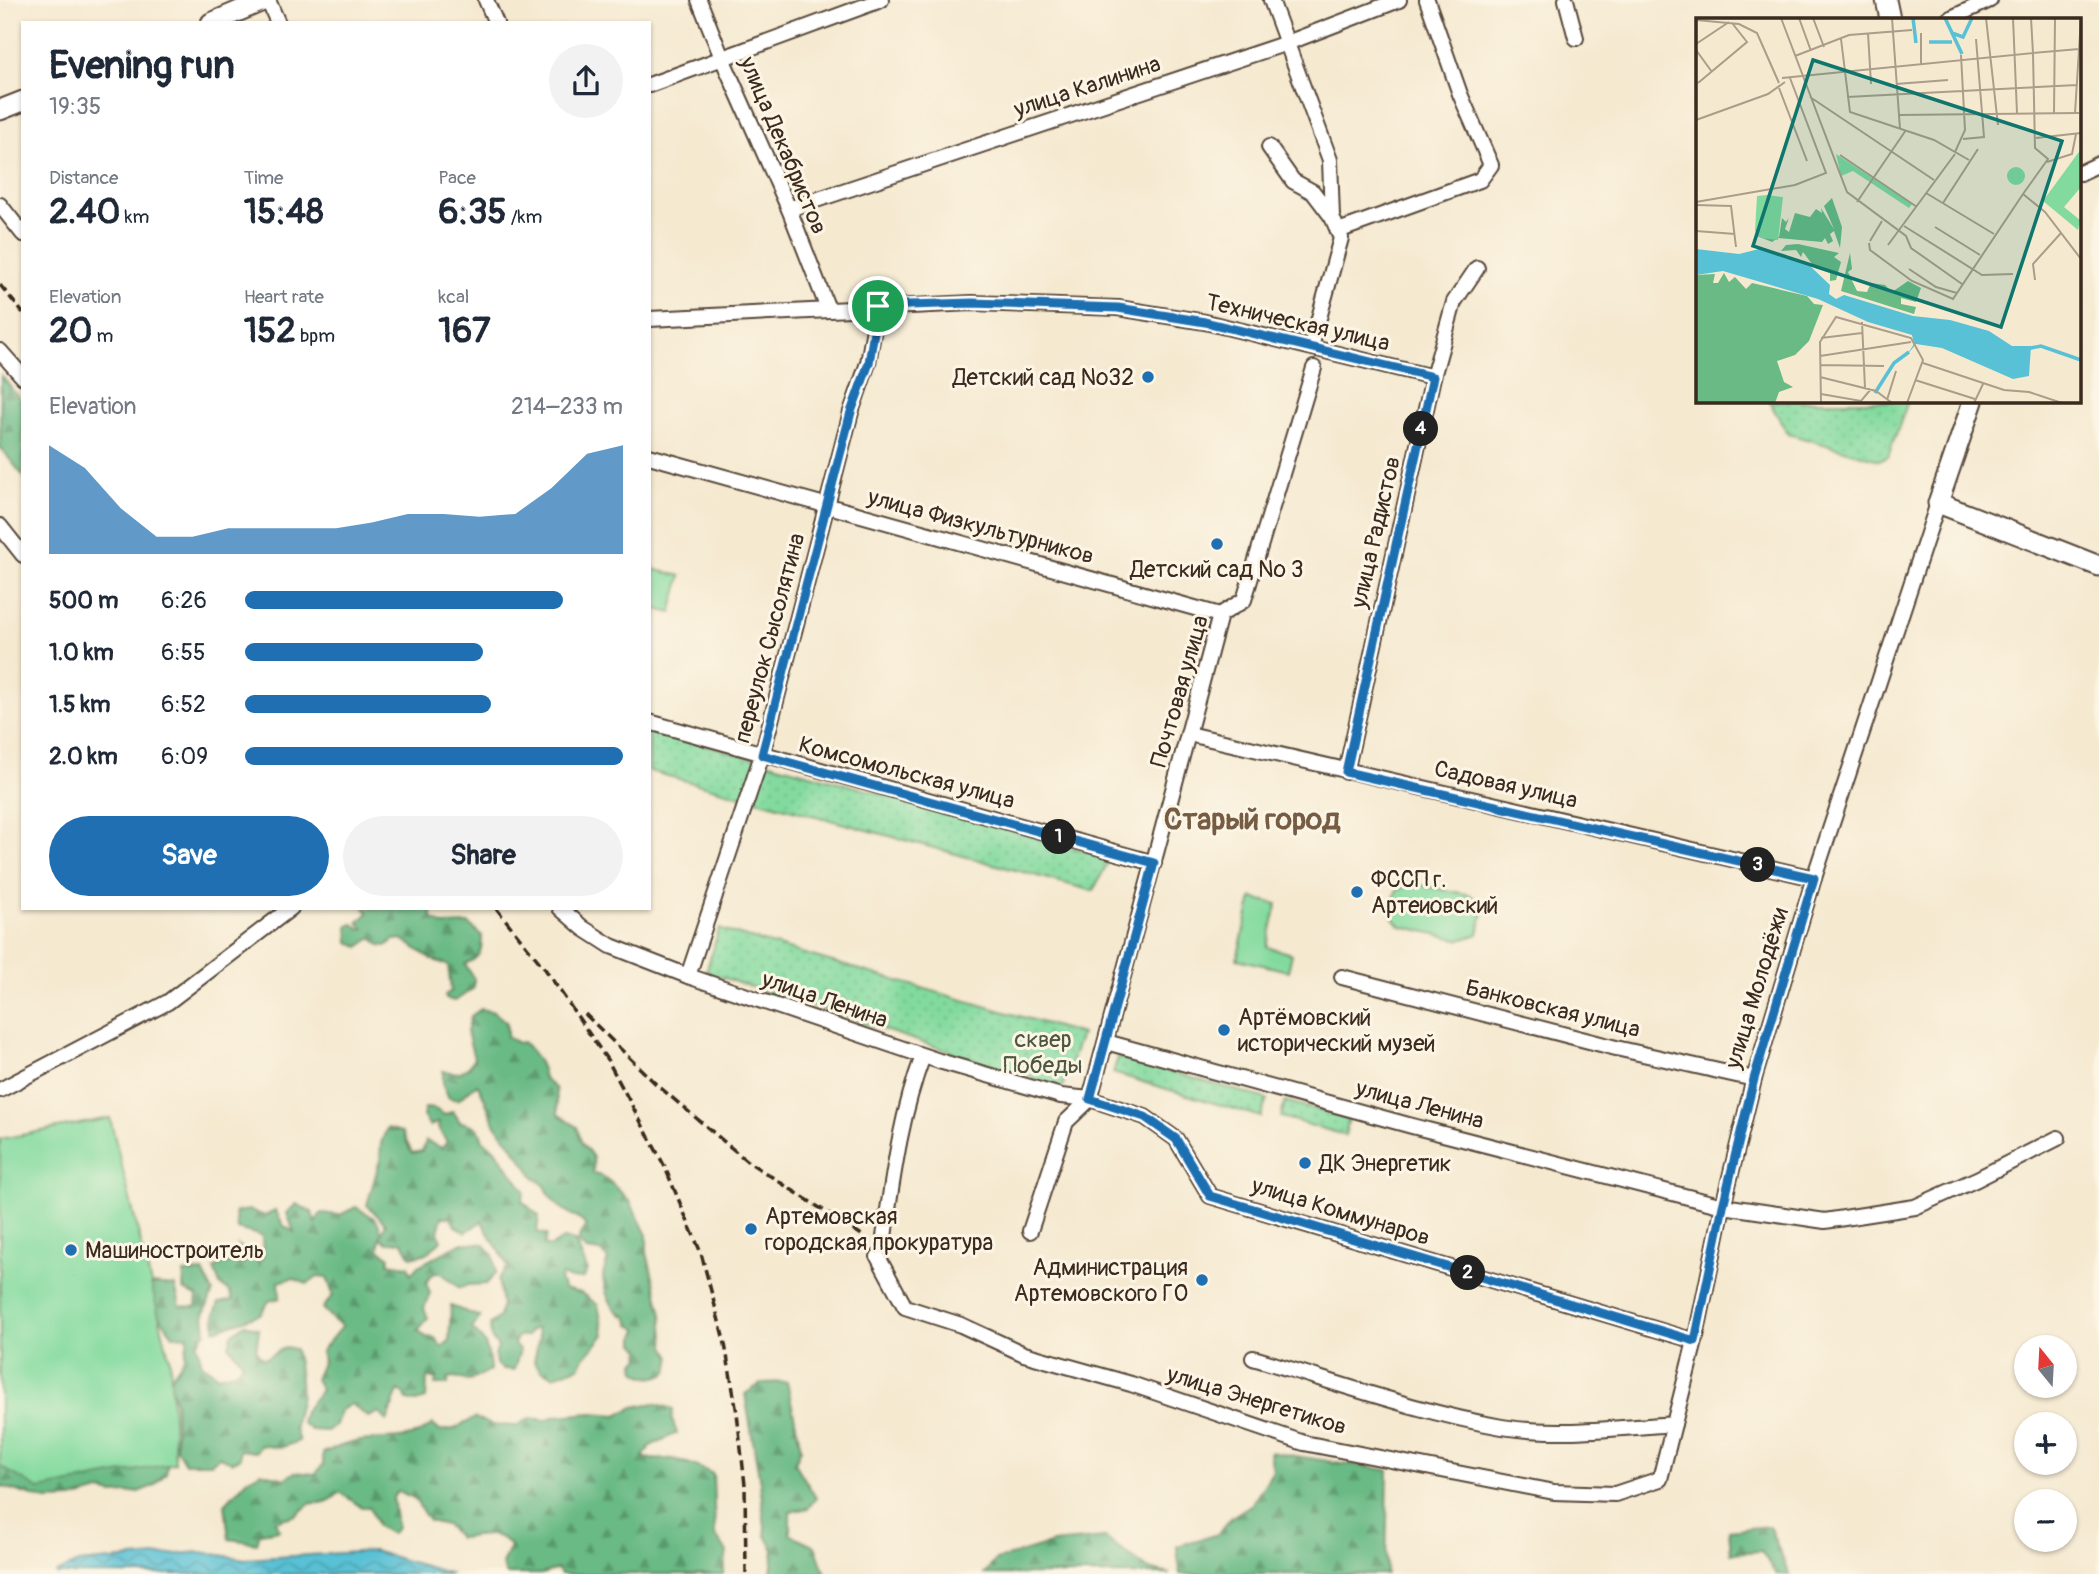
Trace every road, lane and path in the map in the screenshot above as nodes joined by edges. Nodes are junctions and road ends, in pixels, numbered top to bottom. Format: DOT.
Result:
graph roads {
  1 [pos="267,0"];
  2 [pos="486,0"];
  3 [pos="699,0"];
  4 [pos="881,0"];
  5 [pos="1272,0"];
  6 [pos="1399,0"];
  7 [pos="1427,0"];
  8 [pos="1566,0"];
  9 [pos="1886,0"];
  10 [pos="1990,0"];
  11 [pos="1891,18"];
  12 [pos="1951,18"];
  13 [pos="216,21"];
  14 [pos="277,21"];
  15 [pos="495,21"];
  16 [pos="1576,38"];
  17 [pos="1287,43"];
  18 [pos="722,58"];
  19 [pos="651,84"];
  20 [pos="21,102"];
  21 [pos="0,110"];
  22 [pos="1269,147"];
  23 [pos="2099,164"];
  24 [pos="2082,172"];
  25 [pos="0,205"];
  26 [pos="789,209"];
  27 [pos="1332,216"];
  28 [pos="21,231"];
  29 [pos="1338,231"];
  30 [pos="1477,268"];
  31 [pos="878,306"];
  32 [pos="828,309"];
  33 [pos="651,318"];
  34 [pos="1311,347"];
  35 [pos="0,351"];
  36 [pos="1314,368"];
  37 [pos="21,375"];
  38 [pos="1433,377"];
  39 [pos="1973,402"];
  40 [pos="651,457"];
  41 [pos="1938,503"];
  42 [pos="828,507"];
  43 [pos="0,526"];
  44 [pos="21,552"];
  45 [pos="2099,566"];
  46 [pos="1220,615"];
  47 [pos="651,723"];
  48 [pos="1189,734"];
  49 [pos="762,755"];
  50 [pos="1346,772"];
  51 [pos="1154,863"];
  52 [pos="1814,878"];
  53 [pos="288,910"];
  54 [pos="562,910"];
  55 [pos="688,976"];
  56 [pos="1342,977"];
  57 [pos="1106,1042"];
  58 [pos="923,1056"];
  59 [pos="1754,1079"];
  60 [pos="0,1090"];
  61 [pos="1090,1099"];
  62 [pos="2058,1138"];
  63 [pos="1723,1206"];
  64 [pos="1030,1231"];
  65 [pos="884,1237"];
  66 [pos="878,1257"];
  67 [pos="1695,1341"];
  68 [pos="1253,1358"];
  69 [pos="1674,1424"];
  70 [pos="1660,1479"];
  1 -- 13 [label="main road"];
  1 -- 14 [label="street"];
  2 -- 15 [label="street"];
  3 -- 18 [label="street, улица Декабристов"];
  4 -- 18 [label="street"];
  5 -- 17 [label="street"];
  6 -- 17 [label="street, улица Калинина"];
  7 -- 29 [label="street"];
  8 -- 16 [label="street"];
  9 -- 11 [label="main road"];
  10 -- 12 [label="street"];
  17 -- 26 [label="street, улица Калинина"];
  17 -- 27 [label="street"];
  18 -- 19 [label="street"];
  18 -- 26 [label="street, улица Декабристов"];
  20 -- 21 [label="main road"];
  22 -- 27 [label="street"];
  23 -- 24 [label="street"];
  25 -- 28 [label="street"];
  26 -- 32 [label="street, улица Декабристов"];
  27 -- 29 [label="street"];
  29 -- 34 [label="street"];
  30 -- 38 [label="street, улица Радистов"];
  31 -- 32 [label="street, Техническая улица"];
  31 -- 34 [label="street, Техническая улица"];
  31 -- 42 [label="street, переулок Сысолятина"];
  32 -- 33 [label="street, Техническая улица"];
  34 -- 38 [label="street, Техническая улица"];
  35 -- 37 [label="street"];
  36 -- 46 [label="street, Почтовая улица"];
  38 -- 50 [label="street, улица Радистов"];
  39 -- 41 [label="main road, улица Молодёжи"];
  40 -- 42 [label="street, улица Физкультурников"];
  41 -- 45 [label="main road"];
  41 -- 52 [label="street, улица Молодёжи"];
  42 -- 46 [label="street, улица Физкультурников"];
  42 -- 49 [label="street, переулок Сысолятина"];
  43 -- 44 [label="street"];
  46 -- 48 [label="street, Почтовая улица"];
  47 -- 49 [label="street, Комсомольская улица"];
  48 -- 50 [label="street, Садовая улица"];
  48 -- 51 [label="street, Почтовая улица"];
  49 -- 51 [label="street, Комсомольская улица"];
  49 -- 55 [label="street, переулок Сысолятина"];
  50 -- 52 [label="street, Садовая улица"];
  51 -- 57 [label="street, Почтовая улица"];
  52 -- 59 [label="street, улица Молодёжи"];
  53 -- 60 [label="street"];
  54 -- 55 [label="street, улица Ленина"];
  55 -- 58 [label="street, улица Ленина"];
  56 -- 59 [label="street, Банковская улица"];
  57 -- 61 [label="street, Почтовая улица"];
  57 -- 63 [label="street, улица Ленина"];
  58 -- 61 [label="street, улица Ленина"];
  58 -- 65 [label="street"];
  59 -- 63 [label="street, улица Молодёжи"];
  61 -- 64 [label="street, Почтовая улица"];
  61 -- 67 [label="street, улица Коммунаров"];
  62 -- 63 [label="street, улица Ленина"];
  63 -- 67 [label="street, улица Молодёжи"];
  66 -- 70 [label="street, улица Энергетиков"];
  67 -- 69 [label="street, улица Молодёжи"];
  68 -- 69 [label="street, улица Энергетиков"];
  69 -- 70 [label="street, улица Молодёжи"];
}
